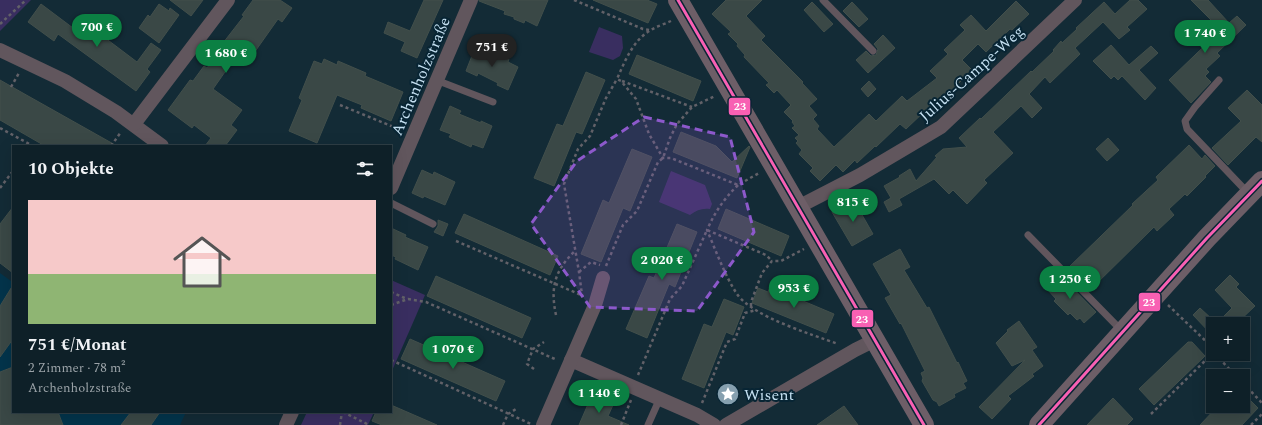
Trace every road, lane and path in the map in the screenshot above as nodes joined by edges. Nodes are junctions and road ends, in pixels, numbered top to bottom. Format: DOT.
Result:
graph roads {
  1 [pos="26,0"];
  2 [pos="228,0"];
  3 [pos="471,0"];
  4 [pos="574,0"];
  5 [pos="823,0"];
  6 [pos="1075,0"];
  7 [pos="684,5"];
  8 [pos="0,24"];
  9 [pos="650,30"];
  10 [pos="0,50"];
  11 [pos="873,51"];
  12 [pos="617,79"];
  13 [pos="436,80"];
  14 [pos="1219,80"];
  15 [pos="621,81"];
  16 [pos="730,89"];
  17 [pos="493,102"];
  18 [pos="340,105"];
  19 [pos="692,107"];
  20 [pos="134,124"];
  21 [pos="0,128"];
  22 [pos="414,135"];
  23 [pos="30,145"];
  24 [pos="161,145"];
  25 [pos="663,158"];
  26 [pos="774,166"];
  27 [pos="12,172"];
  28 [pos="738,185"];
  29 [pos="392,186"];
  30 [pos="0,188"];
  31 [pos="1255,188"];
  32 [pos="392,204"];
  33 [pos="798,208"];
  34 [pos="433,224"];
  35 [pos="707,230"];
  36 [pos="1028,235"];
  37 [pos="456,241"];
  38 [pos="819,242"];
  39 [pos="575,250"];
  40 [pos="772,261"];
  41 [pos="579,272"];
  42 [pos="603,278"];
  43 [pos="554,283"];
  44 [pos="392,292"];
  45 [pos="1156,294"];
  46 [pos="582,295"];
  47 [pos="408,299"];
  48 [pos="392,305"];
  49 [pos="595,305"];
  50 [pos="751,307"];
  51 [pos="756,310"];
  52 [pos="556,315"];
  53 [pos="1122,331"];
  54 [pos="875,340"];
  55 [pos="1206,341"];
  56 [pos="544,342"];
  57 [pos="533,349"];
  58 [pos="855,350"];
  59 [pos="392,360"];
  60 [pos="1207,361"];
  61 [pos="1221,361"];
  62 [pos="570,363"];
  63 [pos="534,369"];
  64 [pos="1229,369"];
  65 [pos="634,388"];
  66 [pos="1250,390"];
  67 [pos="660,398"];
  68 [pos="1262,403"];
  69 [pos="516,409"];
  70 [pos="292,413"];
  71 [pos="343,413"];
  72 [pos="345,413"];
  73 [pos="508,414"];
  74 [pos="697,414"];
  75 [pos="1151,414"];
  76 [pos="1262,414"];
  77 [pos="286,425"];
  78 [pos="340,425"];
  79 [pos="369,425"];
  80 [pos="503,425"];
  81 [pos="533,425"];
  82 [pos="543,425"];
  83 [pos="620,425"];
  84 [pos="648,425"];
  85 [pos="714,425"];
  86 [pos="726,425"];
  87 [pos="924,425"];
  88 [pos="1039,425"];
  89 [pos="1251,425"];
  1 -- 8 [label="path"];
  2 -- 20 [label="street"];
  3 -- 13 [label="street, Archenholzstraße"];
  4 -- 9 [label="path"];
  5 -- 11 [label="lane"];
  6 -- 33 [label="street, Julius-Campe-Weg"];
  7 -- 9 [label="path"];
  7 -- 16 [label="street"];
  9 -- 12 [label="path"];
  10 -- 20 [label="street"];
  12 -- 15 [label="path"];
  12 -- 39 [label="path"];
  13 -- 17 [label="lane"];
  13 -- 22 [label="street, Archenholzstraße"];
  14 -- 31 [label="lane"];
  15 -- 19 [label="path"];
  15 -- 25 [label="path"];
  16 -- 19 [label="path"];
  16 -- 26 [label="street"];
  18 -- 22 [label="path"];
  19 -- 25 [label="path"];
  20 -- 24 [label="street"];
  21 -- 23 [label="path"];
  22 -- 29 [label="street, Archenholzstraße"];
  25 -- 28 [label="path"];
  25 -- 41 [label="path"];
  26 -- 28 [label="path"];
  26 -- 33 [label="street"];
  27 -- 30 [label="path"];
  28 -- 35 [label="path"];
  31 -- 45 [label="street"];
  32 -- 34 [label="lane"];
  33 -- 38 [label="street"];
  35 -- 40 [label="path"];
  35 -- 50 [label="path"];
  35 -- 65 [label="path"];
  36 -- 53 [label="lane"];
  37 -- 43 [label="path"];
  38 -- 40 [label="path"];
  38 -- 54 [label="street"];
  39 -- 41 [label="path"];
  39 -- 43 [label="path"];
  40 -- 50 [label="path"];
  41 -- 46 [label="path"];
  42 -- 49 [label="street"];
  43 -- 46 [label="path"];
  43 -- 52 [label="path"];
  44 -- 47 [label="path"];
  45 -- 53 [label="street"];
  45 -- 55 [label="path"];
  46 -- 49 [label="path"];
  47 -- 48 [label="path"];
  47 -- 57 [label="path"];
  49 -- 62 [label="street"];
  50 -- 51 [label="path"];
  51 -- 58 [label="path"];
  51 -- 74 [label="path"];
  53 -- 88 [label="street"];
  54 -- 58 [label="street"];
  54 -- 87 [label="street"];
  56 -- 57 [label="path"];
  57 -- 62 [label="path"];
  57 -- 63 [label="path"];
  58 -- 86 [label="street"];
  59 -- 73 [label="path"];
  60 -- 75 [label="path"];
  61 -- 64 [label="path"];
  62 -- 65 [label="street"];
  62 -- 82 [label="street"];
  65 -- 67 [label="street"];
  65 -- 83 [label="path"];
  66 -- 68 [label="path"];
  67 -- 74 [label="street"];
  67 -- 84 [label="lane"];
  69 -- 73 [label="path"];
  70 -- 77 [label="street"];
  71 -- 78 [label="path"];
  72 -- 79 [label="path"];
  73 -- 80 [label="path"];
  73 -- 81 [label="path"];
  74 -- 85 [label="street"];
  76 -- 89 [label="path"];
}
